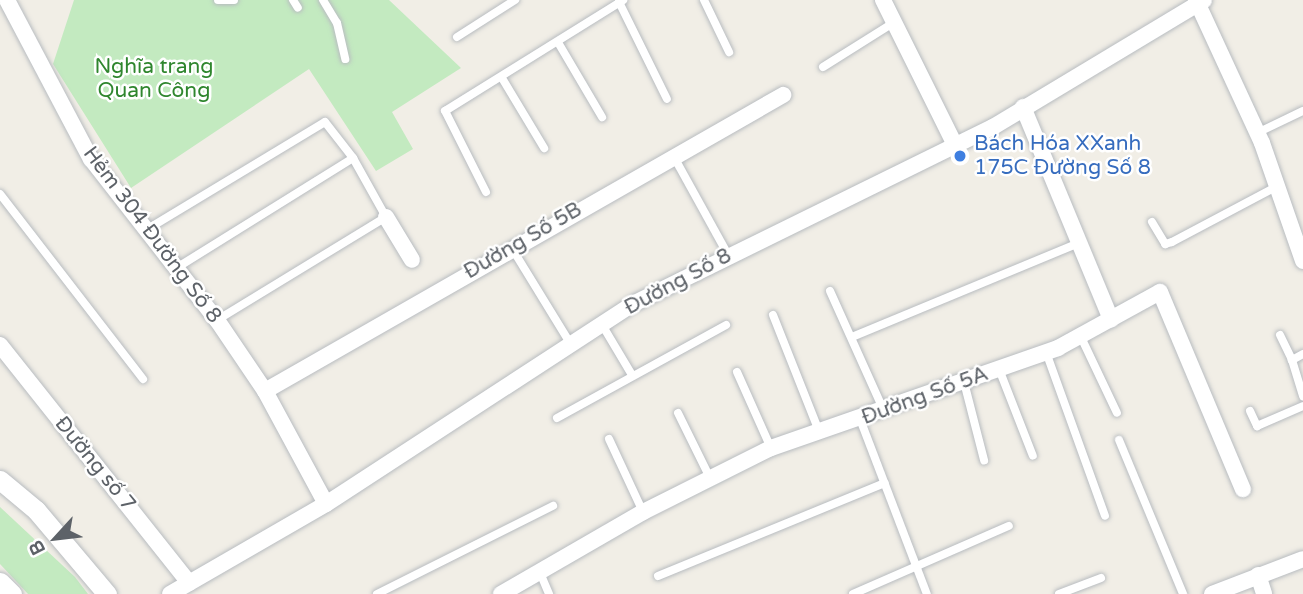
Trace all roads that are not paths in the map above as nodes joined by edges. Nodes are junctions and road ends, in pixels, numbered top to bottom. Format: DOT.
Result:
graph roads {
  1 [pos="7,0"];
  2 [pos="218,0"];
  3 [pos="234,0"];
  4 [pos="323,0"];
  5 [pos="514,0"];
  6 [pos="704,0"];
  7 [pos="883,0"];
  8 [pos="621,1"];
  9 [pos="1199,1"];
  10 [pos="893,23"];
  11 [pos="457,37"];
  12 [pos="559,44"];
  13 [pos="729,51"];
  14 [pos="345,59"];
  15 [pos="823,67"];
  16 [pos="502,78"];
  17 [pos="783,95"];
  18 [pos="667,99"];
  19 [pos="1023,107"];
  20 [pos="1303,111"];
  21 [pos="602,117"];
  22 [pos="1257,133"];
  23 [pos="956,147"];
  24 [pos="544,148"];
  25 [pos="672,154"];
  26 [pos="353,158"];
  27 [pos="1276,187"];
  28 [pos="486,192"];
  29 [pos="0,194"];
  30 [pos="386,217"];
  31 [pos="1295,221"];
  32 [pos="1152,222"];
  33 [pos="146,230"];
  34 [pos="1082,242"];
  35 [pos="512,248"];
  36 [pos="728,255"];
  37 [pos="412,260"];
  38 [pos="1303,261"];
  39 [pos="178,267"];
  40 [pos="830,291"];
  41 [pos="773,315"];
  42 [pos="1111,319"];
  43 [pos="217,320"];
  44 [pos="601,323"];
  45 [pos="726,325"];
  46 [pos="1080,335"];
  47 [pos="1280,335"];
  48 [pos="852,337"];
  49 [pos="570,343"];
  50 [pos="0,345"];
  51 [pos="1046,352"];
  52 [pos="1303,354"];
  53 [pos="1292,360"];
  54 [pos="999,369"];
  55 [pos="737,372"];
  56 [pos="632,376"];
  57 [pos="142,379"];
  58 [pos="964,382"];
  59 [pos="265,391"];
  60 [pos="1303,396"];
  61 [pos="1303,406"];
  62 [pos="1250,411"];
  63 [pos="884,412"];
  64 [pos="678,413"];
  65 [pos="1116,413"];
  66 [pos="557,418"];
  67 [pos="860,419"];
  68 [pos="820,434"];
  69 [pos="609,439"];
  70 [pos="1119,440"];
  71 [pos="771,448"];
  72 [pos="1033,456"];
  73 [pos="984,460"];
  74 [pos="710,478"];
  75 [pos="0,480"];
  76 [pos="886,483"];
  77 [pos="1243,489"];
  78 [pos="326,504"];
  79 [pos="553,506"];
  80 [pos="643,512"];
  81 [pos="1105,516"];
  82 [pos="1009,526"];
  83 [pos="1303,559"];
  84 [pos="917,564"];
  85 [pos="541,575"];
  86 [pos="1258,575"];
  87 [pos="658,576"];
  88 [pos="1101,579"];
  89 [pos="0,582"];
  90 [pos="189,583"];
  91 [pos="12,594"];
  92 [pos="107,594"];
  93 [pos="170,594"];
  94 [pos="377,594"];
  95 [pos="500,594"];
  96 [pos="549,594"];
  97 [pos="853,594"];
  98 [pos="927,594"];
  99 [pos="1059,594"];
  100 [pos="1183,594"];
  101 [pos="1212,594"];
  102 [pos="1265,594"];
  1 -- 33 [label="street, Hẻm 304 Đường Số 8"];
  2 -- 3 [label="lane"];
  4 -- 14 [label="lane"];
  5 -- 11 [label="lane"];
  6 -- 13 [label="lane"];
  7 -- 10 [label="street"];
  8 -- 12 [label="lane"];
  8 -- 18 [label="lane"];
  9 -- 19 [label="street, Đường Số 8"];
  9 -- 22 [label="street"];
  10 -- 15 [label="lane"];
  10 -- 23 [label="street"];
  12 -- 16 [label="lane"];
  12 -- 21 [label="lane"];
  16 -- 24 [label="lane"];
  16 -- 28 [label="lane"];
  17 -- 25 [label="street, Đường Số 5B"];
  19 -- 23 [label="street, Đường Số 8"];
  19 -- 34 [label="street"];
  20 -- 22 [label="lane"];
  22 -- 27 [label="street"];
  23 -- 36 [label="street, Đường Số 8"];
  25 -- 35 [label="street, Đường Số 5B"];
  25 -- 36 [label="lane"];
  26 -- 30 [label="lane"];
  26 -- 33 [label="lane"];
  26 -- 39 [label="lane"];
  27 -- 31 [label="street"];
  27 -- 32 [label="lane"];
  29 -- 57 [label="lane"];
  30 -- 37 [label="street"];
  30 -- 43 [label="lane"];
  31 -- 38 [label="street"];
  33 -- 39 [label="street, Hẻm 304 Đường Số 8"];
  34 -- 42 [label="street"];
  34 -- 48 [label="lane"];
  35 -- 49 [label="lane"];
  35 -- 59 [label="street, Đường Số 5B"];
  36 -- 44 [label="street, Đường Số 8"];
  39 -- 43 [label="street, Hẻm 304 Đường Số 8"];
  40 -- 48 [label="lane"];
  41 -- 68 [label="lane"];
  42 -- 46 [label="street, Đường Số 5A"];
  42 -- 77 [label="street, Đường Số 5A"];
  43 -- 59 [label="street, Hẻm 304 Đường Số 8"];
  44 -- 49 [label="street, Đường Số 8"];
  44 -- 56 [label="lane"];
  45 -- 56 [label="lane"];
  46 -- 51 [label="street, Đường Số 5A"];
  46 -- 65 [label="lane"];
  47 -- 53 [label="lane"];
  48 -- 63 [label="lane"];
  49 -- 78 [label="street, Đường Số 8"];
  50 -- 90 [label="street, Đường số 7"];
  51 -- 54 [label="street, Đường Số 5A"];
  51 -- 81 [label="lane"];
  52 -- 53 [label="lane"];
  53 -- 60 [label="lane"];
  54 -- 58 [label="street, Đường Số 5A"];
  54 -- 72 [label="lane"];
  55 -- 71 [label="lane"];
  56 -- 66 [label="lane"];
  58 -- 63 [label="street, Đường Số 5A"];
  58 -- 73 [label="lane"];
  59 -- 78 [label="street"];
  61 -- 62 [label="lane"];
  63 -- 67 [label="street, Đường Số 5A"];
  64 -- 74 [label="lane"];
  67 -- 68 [label="street, Đường Số 5A"];
  67 -- 76 [label="lane"];
  68 -- 71 [label="street, Đường Số 5A"];
  69 -- 80 [label="lane"];
  70 -- 100 [label="lane"];
  71 -- 74 [label="street, Đường Số 5A"];
  74 -- 80 [label="street, Đường Số 5A"];
  75 -- 92 [label="street"];
  76 -- 84 [label="lane"];
  76 -- 87 [label="lane"];
  78 -- 90 [label="street, Đường Số 8"];
  79 -- 94 [label="lane"];
  80 -- 85 [label="street, Đường Số 5A"];
  82 -- 84 [label="lane"];
  83 -- 86 [label="street"];
  84 -- 97 [label="lane"];
  84 -- 98 [label="lane"];
  85 -- 95 [label="street, Đường Số 5A"];
  85 -- 96 [label="lane"];
  86 -- 101 [label="street"];
  86 -- 102 [label="street"];
  88 -- 99 [label="lane"];
  89 -- 91 [label="street"];
  90 -- 93 [label="street, Đường Số 8"];
}
